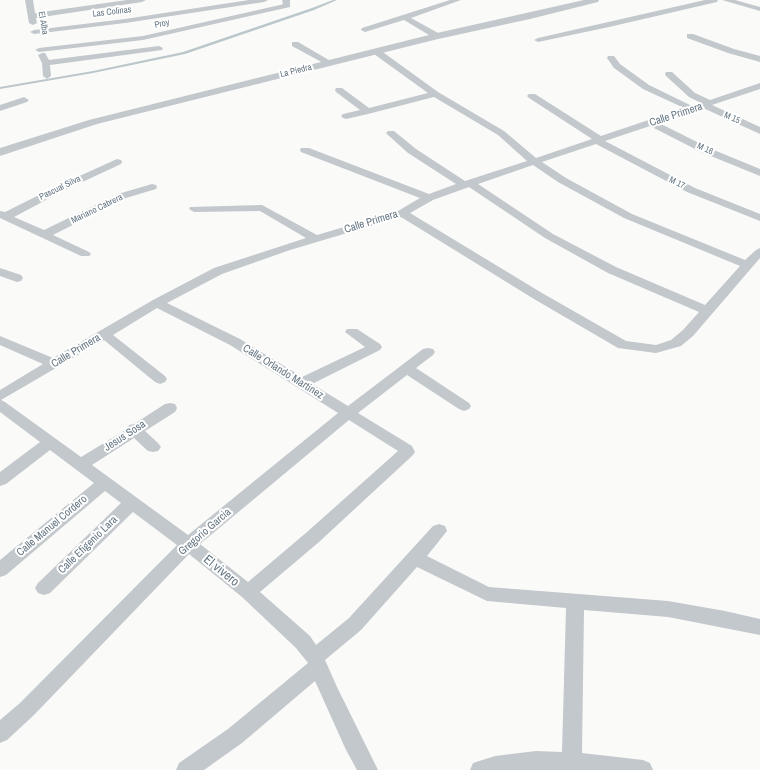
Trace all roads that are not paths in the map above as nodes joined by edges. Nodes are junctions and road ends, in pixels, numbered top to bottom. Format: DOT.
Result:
graph roads {
  1 [pos="29,0"];
  2 [pos="142,0"];
  3 [pos="264,0"];
  4 [pos="457,0"];
  5 [pos="595,0"];
  6 [pos="714,0"];
  7 [pos="726,0"];
  8 [pos="287,2"];
  9 [pos="760,9"];
  10 [pos="31,16"];
  11 [pos="404,17"];
  12 [pos="365,30"];
  13 [pos="438,36"];
  14 [pos="690,36"];
  15 [pos="538,40"];
  16 [pos="37,41"];
  17 [pos="295,44"];
  18 [pos="159,48"];
  19 [pos="377,52"];
  20 [pos="611,58"];
  21 [pos="760,59"];
  22 [pos="46,63"];
  23 [pos="330,63"];
  24 [pos="669,74"];
  25 [pos="46,76"];
  26 [pos="758,88"];
  27 [pos="339,90"];
  28 [pos="436,94"];
  29 [pos="532,96"];
  30 [pos="24,100"];
  31 [pos="707,104"];
  32 [pos="0,108"];
  33 [pos="692,109"];
  34 [pos="368,111"];
  35 [pos="346,116"];
  36 [pos="652,123"];
  37 [pos="760,131"];
  38 [pos="391,133"];
  39 [pos="599,141"];
  40 [pos="305,150"];
  41 [pos="0,152"];
  42 [pos="117,162"];
  43 [pos="535,162"];
  44 [pos="760,173"];
  45 [pos="467,184"];
  46 [pos="152,187"];
  47 [pos="429,198"];
  48 [pos="194,209"];
  49 [pos="402,213"];
  50 [pos="2,216"];
  51 [pos="760,218"];
  52 [pos="44,235"];
  53 [pos="316,239"];
  54 [pos="760,252"];
  55 [pos="85,254"];
  56 [pos="747,265"];
  57 [pos="0,272"];
  58 [pos="17,278"];
  59 [pos="157,303"];
  60 [pos="708,311"];
  61 [pos="352,332"];
  62 [pos="104,334"];
  63 [pos="0,340"];
  64 [pos="428,352"];
  65 [pos="54,364"];
  66 [pos="407,368"];
  67 [pos="160,379"];
  68 [pos="302,382"];
  69 [pos="0,396"];
  70 [pos="0,405"];
  71 [pos="464,406"];
  72 [pos="170,408"];
  73 [pos="348,413"];
  74 [pos="134,429"];
  75 [pos="50,442"];
  76 [pos="153,447"];
  77 [pos="81,465"];
  78 [pos="0,480"];
  79 [pos="105,482"];
  80 [pos="132,503"];
  81 [pos="439,531"];
  82 [pos="188,544"];
  83 [pos="416,558"];
  84 [pos="0,570"];
  85 [pos="44,588"];
  86 [pos="248,592"];
  87 [pos="575,601"];
  88 [pos="760,627"];
  89 [pos="317,662"];
  90 [pos="0,733"];
  91 [pos="572,762"];
  92 [pos="536,766"];
  93 [pos="186,770"];
  94 [pos="368,770"];
  95 [pos="480,770"];
  96 [pos="643,770"];
  1 -- 10 [label="street, El Alba"];
  2 -- 10 [label="street"];
  3 -- 16 [label="street, Las Colinas"];
  4 -- 11 [label="street"];
  5 -- 13 [label="street, La Piedra"];
  6 -- 15 [label="street"];
  7 -- 9 [label="street"];
  8 -- 16 [label="street, Proy"];
  10 -- 16 [label="street, El Alba"];
  11 -- 12 [label="street"];
  11 -- 13 [label="street"];
  13 -- 19 [label="street, La Piedra"];
  14 -- 21 [label="street"];
  16 -- 22 [label="street, El Alba"];
  17 -- 23 [label="street"];
  18 -- 22 [label="street"];
  19 -- 23 [label="street, La Piedra"];
  19 -- 28 [label="street"];
  20 -- 33 [label="street"];
  22 -- 25 [label="street"];
  23 -- 41 [label="street, La Piedra"];
  24 -- 31 [label="street, M 15"];
  26 -- 31 [label="street, Calle Primera"];
  27 -- 34 [label="street"];
  28 -- 34 [label="street"];
  28 -- 43 [label="street"];
  29 -- 39 [label="street, M 17"];
  30 -- 32 [label="street"];
  31 -- 33 [label="street, Calle Primera"];
  31 -- 37 [label="street, M 15"];
  33 -- 36 [label="street, Calle Primera"];
  34 -- 35 [label="street"];
  36 -- 39 [label="street, Calle Primera"];
  36 -- 44 [label="street, M 16"];
  38 -- 45 [label="street"];
  39 -- 43 [label="street, Calle Primera"];
  39 -- 51 [label="street, M 17"];
  40 -- 47 [label="street"];
  42 -- 50 [label="street, Pascual Silva"];
  43 -- 45 [label="street, Calle Primera"];
  43 -- 56 [label="street"];
  45 -- 47 [label="street, Calle Primera"];
  45 -- 60 [label="street"];
  46 -- 52 [label="street, Mariano Cabrera"];
  47 -- 49 [label="street, Calle Primera"];
  48 -- 53 [label="street"];
  49 -- 53 [label="street, Calle Primera"];
  49 -- 60 [label="street"];
  50 -- 52 [label="street"];
  52 -- 55 [label="street"];
  53 -- 59 [label="street, Calle Primera"];
  54 -- 56 [label="street"];
  56 -- 60 [label="street"];
  57 -- 58 [label="street"];
  59 -- 62 [label="street, Calle Primera"];
  59 -- 68 [label="street, Calle Orlando Martinez"];
  61 -- 68 [label="street"];
  62 -- 65 [label="street, Calle Primera"];
  62 -- 67 [label="street"];
  63 -- 65 [label="street"];
  64 -- 66 [label="street, Gregorio Garcia"];
  65 -- 69 [label="street, Calle Primera"];
  66 -- 71 [label="street"];
  66 -- 73 [label="street, Gregorio Garcia"];
  68 -- 73 [label="street, Calle Orlando Martinez"];
  70 -- 75 [label="street, El vivero"];
  72 -- 74 [label="street, Jesus Sosa"];
  73 -- 82 [label="street, Gregorio Garcia"];
  73 -- 86 [label="street, Calle Orlando Martinez"];
  74 -- 76 [label="street"];
  74 -- 77 [label="street, Jesus Sosa"];
  75 -- 77 [label="street, El vivero"];
  75 -- 78 [label="street"];
  77 -- 79 [label="street, El vivero"];
  79 -- 80 [label="street, El vivero"];
  79 -- 84 [label="street, Calle Manuel Cordero"];
  80 -- 82 [label="street, El vivero"];
  80 -- 85 [label="street, Calle Efigenio Lara"];
  81 -- 83 [label="street"];
  82 -- 86 [label="street, El vivero"];
  82 -- 90 [label="street, Gregorio Garcia"];
  83 -- 87 [label="street"];
  83 -- 89 [label="street"];
  86 -- 89 [label="street, El vivero"];
  87 -- 88 [label="street"];
  87 -- 91 [label="street"];
  89 -- 93 [label="street"];
  89 -- 94 [label="street, El vivero"];
  91 -- 92 [label="street"];
  91 -- 96 [label="street"];
  92 -- 95 [label="street"];
}
